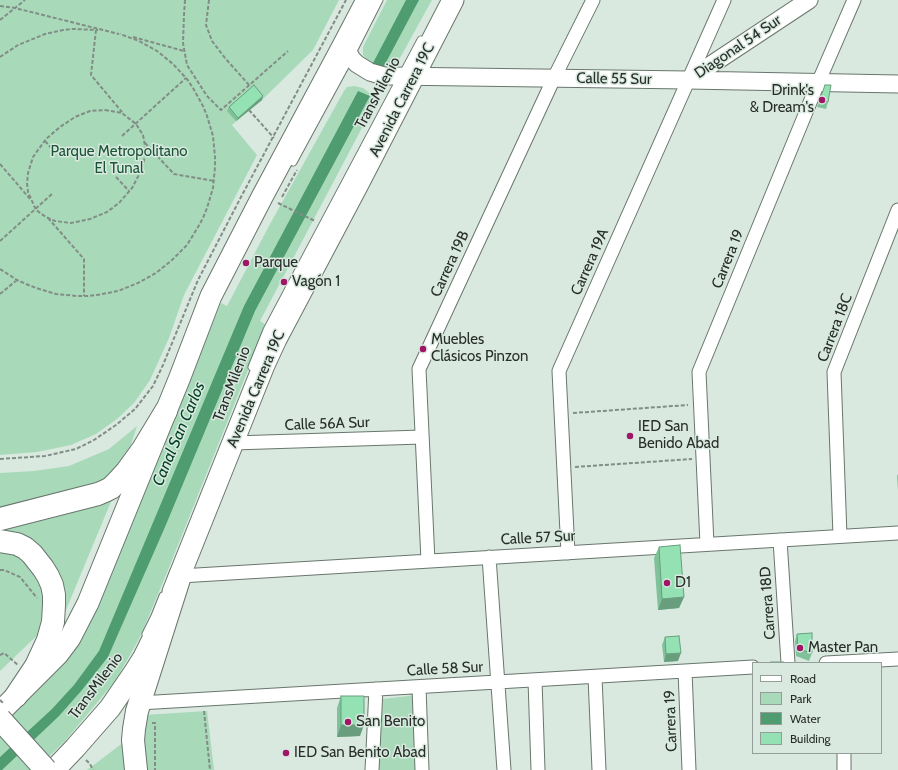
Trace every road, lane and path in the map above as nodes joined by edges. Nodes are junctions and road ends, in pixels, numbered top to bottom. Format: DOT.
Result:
graph roads {
  1 [pos="25,0"];
  2 [pos="186,0"];
  3 [pos="208,0"];
  4 [pos="346,0"];
  5 [pos="367,0"];
  6 [pos="379,0"];
  7 [pos="453,0"];
  8 [pos="593,0"];
  9 [pos="724,0"];
  10 [pos="809,0"];
  11 [pos="854,0"];
  12 [pos="0,6"];
  13 [pos="15,8"];
  14 [pos="0,20"];
  15 [pos="96,29"];
  16 [pos="110,32"];
  17 [pos="120,34"];
  18 [pos="423,35"];
  19 [pos="348,50"];
  20 [pos="184,51"];
  21 [pos="288,51"];
  22 [pos="0,57"];
  23 [pos="407,76"];
  24 [pos="186,78"];
  25 [pos="554,78"];
  26 [pos="688,80"];
  27 [pos="818,83"];
  28 [pos="898,84"];
  29 [pos="249,85"];
  30 [pos="237,96"];
  31 [pos="240,100"];
  32 [pos="249,110"];
  33 [pos="122,113"];
  34 [pos="136,124"];
  35 [pos="122,136"];
  36 [pos="45,141"];
  37 [pos="144,142"];
  38 [pos="54,151"];
  39 [pos="282,153"];
  40 [pos="0,164"];
  41 [pos="116,177"];
  42 [pos="214,181"];
  43 [pos="129,191"];
  44 [pos="54,193"];
  45 [pos="33,202"];
  46 [pos="278,203"];
  47 [pos="36,210"];
  48 [pos="898,210"];
  49 [pos="48,218"];
  50 [pos="316,221"];
  51 [pos="0,241"];
  52 [pos="0,269"];
  53 [pos="16,280"];
  54 [pos="0,294"];
  55 [pos="84,296"];
  56 [pos="200,346"];
  57 [pos="250,372"];
  58 [pos="701,404"];
  59 [pos="166,411"];
  60 [pos="561,413"];
  61 [pos="422,437"];
  62 [pos="162,441"];
  63 [pos="233,444"];
  64 [pos="703,458"];
  65 [pos="0,459"];
  66 [pos="564,468"];
  67 [pos="0,519"];
  68 [pos="898,533"];
  69 [pos="840,536"];
  70 [pos="780,540"];
  71 [pos="0,541"];
  72 [pos="707,544"];
  73 [pos="568,553"];
  74 [pos="490,557"];
  75 [pos="428,561"];
  76 [pos="0,570"];
  77 [pos="173,581"];
  78 [pos="101,590"];
  79 [pos="37,598"];
  80 [pos="142,644"];
  81 [pos="0,655"];
  82 [pos="898,659"];
  83 [pos="788,662"];
  84 [pos="851,662"];
  85 [pos="19,666"];
  86 [pos="752,668"];
  87 [pos="50,672"];
  88 [pos="685,672"];
  89 [pos="595,677"];
  90 [pos="535,680"];
  91 [pos="498,682"];
  92 [pos="419,687"];
  93 [pos="376,689"];
  94 [pos="16,696"];
  95 [pos="203,699"];
  96 [pos="139,703"];
  97 [pos="1,718"];
  98 [pos="844,754"];
  99 [pos="84,758"];
  100 [pos="50,767"];
  101 [pos="41,770"];
  102 [pos="93,770"];
  103 [pos="136,770"];
  104 [pos="210,770"];
  105 [pos="372,770"];
  106 [pos="422,770"];
  107 [pos="504,770"];
  108 [pos="538,770"];
  109 [pos="598,770"];
  110 [pos="689,770"];
  111 [pos="844,770"];
  1 -- 13 [label="path"];
  2 -- 20 [label="path"];
  3 -- 29 [label="path"];
  4 -- 39 [label="path"];
  5 -- 19 [label="main road"];
  6 -- 19 [label="lane"];
  7 -- 23 [label="main road, Avenida Carrera 19C"];
  8 -- 25 [label="street, Carrera 19B"];
  9 -- 26 [label="street, Carrera 19A"];
  10 -- 26 [label="street, Diagonal 54 Sur"];
  11 -- 27 [label="street, Carrera 19"];
  12 -- 13 [label="path"];
  13 -- 14 [label="path"];
  13 -- 16 [label="path"];
  15 -- 16 [label="path"];
  15 -- 22 [label="path"];
  15 -- 33 [label="path"];
  16 -- 17 [label="path"];
  17 -- 20 [label="path"];
  17 -- 24 [label="path"];
  18 -- 23 [label="lane, TransMilenio"];
  19 -- 23 [label="street, Calle 55 Sur"];
  19 -- 39 [label="main road"];
  20 -- 30 [label="path"];
  21 -- 29 [label="path"];
  23 -- 25 [label="street, Calle 55 Sur"];
  23 -- 57 [label="lane, TransMilenio"];
  23 -- 63 [label="main road, Avenida Carrera 19C"];
  24 -- 34 [label="path"];
  24 -- 42 [label="path"];
  25 -- 26 [label="street, Calle 55 Sur"];
  25 -- 61 [label="street, Carrera 19B"];
  26 -- 27 [label="street, Calle 55 Sur"];
  26 -- 60 [label="street, Carrera 19A"];
  27 -- 28 [label="street, Calle 55 Sur"];
  27 -- 58 [label="street, Carrera 19"];
  29 -- 30 [label="path"];
  30 -- 31 [label="path"];
  32 -- 39 [label="path"];
  33 -- 34 [label="path"];
  33 -- 36 [label="path"];
  34 -- 35 [label="path"];
  34 -- 37 [label="path"];
  36 -- 38 [label="path"];
  36 -- 45 [label="path"];
  37 -- 42 [label="path"];
  37 -- 43 [label="path"];
  39 -- 59 [label="main road"];
  39 -- 65 [label="path"];
  40 -- 45 [label="path"];
  41 -- 43 [label="path"];
  42 -- 55 [label="path"];
  43 -- 49 [label="path"];
  44 -- 47 [label="path"];
  45 -- 47 [label="path"];
  46 -- 50 [label="path"];
  47 -- 49 [label="path"];
  47 -- 51 [label="path"];
  48 -- 69 [label="street, Carrera 18C"];
  49 -- 55 [label="path"];
  52 -- 53 [label="path"];
  53 -- 54 [label="path"];
  53 -- 55 [label="path"];
  56 -- 62 [label="lane"];
  58 -- 60 [label="path"];
  58 -- 64 [label="street, Carrera 19"];
  59 -- 67 [label="highway"];
  59 -- 94 [label="main road"];
  60 -- 66 [label="street, Carrera 19A"];
  61 -- 63 [label="street, Calle 56A Sur"];
  61 -- 75 [label="street, Carrera 19B"];
  63 -- 77 [label="main road, Avenida Carrera 19C"];
  64 -- 66 [label="path"];
  64 -- 72 [label="street, Carrera 19"];
  66 -- 73 [label="street, Carrera 19A"];
  68 -- 69 [label="street, Calle 57 Sur"];
  69 -- 70 [label="street, Calle 57 Sur"];
  70 -- 72 [label="street, Calle 57 Sur"];
  70 -- 83 [label="street, Carrera 18D"];
  71 -- 94 [label="highway"];
  72 -- 73 [label="street, Calle 57 Sur"];
  73 -- 74 [label="street, Calle 57 Sur"];
  74 -- 75 [label="street, Calle 57 Sur"];
  74 -- 91 [label="street"];
  75 -- 77 [label="street, Calle 57 Sur"];
  76 -- 79 [label="path"];
  77 -- 80 [label="lane, TransMilenio"];
  77 -- 96 [label="highway"];
  77 -- 100 [label="main road, Avenida Carrera 19C"];
  78 -- 87 [label="lane"];
  81 -- 85 [label="path"];
  82 -- 84 [label="street"];
  86 -- 88 [label="street, Calle 58 Sur"];
  88 -- 89 [label="street, Calle 58 Sur"];
  88 -- 110 [label="street, Carrera 19"];
  89 -- 90 [label="street, Calle 58 Sur"];
  89 -- 109 [label="street"];
  90 -- 91 [label="street, Calle 58 Sur"];
  90 -- 108 [label="street"];
  91 -- 92 [label="street, Calle 58 Sur"];
  91 -- 107 [label="street"];
  92 -- 93 [label="street, Calle 58 Sur"];
  92 -- 106 [label="street"];
  93 -- 95 [label="street, Calle 58 Sur"];
  93 -- 105 [label="street"];
  94 -- 97 [label="main road"];
  95 -- 96 [label="street, Calle 58 Sur"];
  95 -- 104 [label="path"];
  96 -- 103 [label="highway"];
  97 -- 100 [label="highway, bridge"];
  98 -- 111 [label="street"];
  99 -- 102 [label="path"];
  100 -- 101 [label="lane"];
}
